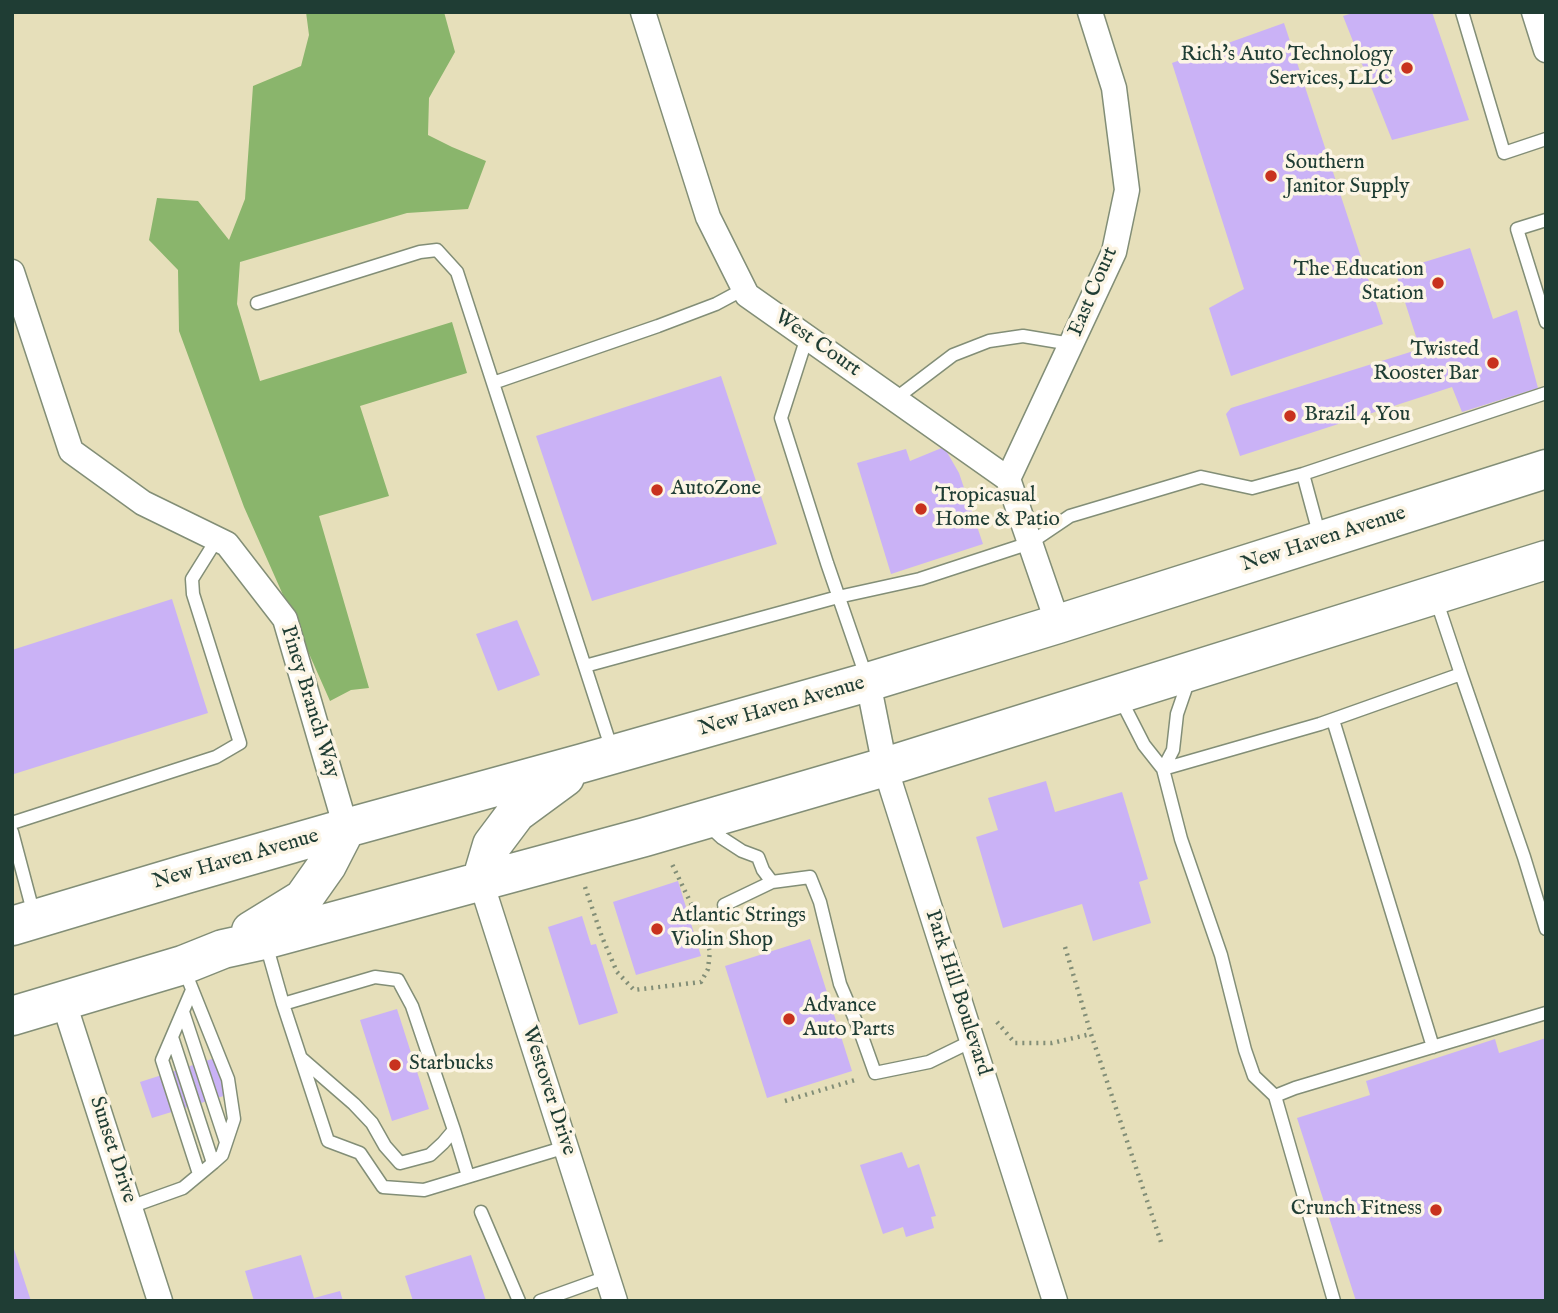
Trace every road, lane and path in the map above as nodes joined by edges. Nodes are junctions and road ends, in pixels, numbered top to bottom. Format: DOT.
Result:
graph roads {
  1 [pos="643,12"];
  2 [pos="1090,12"];
  3 [pos="1462,12"];
  4 [pos="1534,12"];
  5 [pos="1546,50"];
  6 [pos="1546,139"];
  7 [pos="1546,220"];
  8 [pos="12,271"];
  9 [pos="744,289"];
  10 [pos="257,303"];
  11 [pos="1546,322"];
  12 [pos="807,337"];
  13 [pos="1071,344"];
  14 [pos="493,383"];
  15 [pos="1546,393"];
  16 [pos="895,399"];
  17 [pos="1546,469"];
  18 [pos="1303,474"];
  19 [pos="1008,479"];
  20 [pos="217,539"];
  21 [pos="1321,541"];
  22 [pos="1030,543"];
  23 [pos="1546,560"];
  24 [pos="1435,595"];
  25 [pos="838,597"];
  26 [pos="1058,624"];
  27 [pos="585,666"];
  28 [pos="1191,671"];
  29 [pos="1461,674"];
  30 [pos="868,682"];
  31 [pos="1118,694"];
  32 [pos="1333,720"];
  33 [pos="598,759"];
  34 [pos="886,767"];
  35 [pos="1163,769"];
  36 [pos="704,821"];
  37 [pos="12,823"];
  38 [pos="346,828"];
  39 [pos="12,832"];
  40 [pos="657,834"];
  41 [pos="573,856"];
  42 [pos="481,882"];
  43 [pos="772,882"];
  44 [pos="724,905"];
  45 [pos="24,923"];
  46 [pos="1546,929"];
  47 [pos="264,940"];
  48 [pos="1065,947"];
  49 [pos="223,949"];
  50 [pos="187,978"];
  51 [pos="63,1000"];
  52 [pos="283,1004"];
  53 [pos="183,1012"];
  54 [pos="1546,1013"];
  55 [pos="990,1014"];
  56 [pos="12,1016"];
  57 [pos="1091,1034"];
  58 [pos="172,1037"];
  59 [pos="972,1041"];
  60 [pos="1433,1047"];
  61 [pos="300,1058"];
  62 [pos="875,1073"];
  63 [pos="1275,1096"];
  64 [pos="786,1101"];
  65 [pos="454,1130"];
  66 [pos="226,1142"];
  67 [pos="566,1147"];
  68 [pos="213,1163"];
  69 [pos="200,1174"];
  70 [pos="468,1176"];
  71 [pos="130,1207"];
  72 [pos="481,1212"];
  73 [pos="1161,1242"];
  74 [pos="607,1277"];
  75 [pos="160,1301"];
  76 [pos="519,1301"];
  77 [pos="540,1301"];
  78 [pos="615,1301"];
  79 [pos="1055,1301"];
  80 [pos="1334,1301"];
  1 -- 9 [label="street, West Court"];
  2 -- 13 [label="street, East Court"];
  3 -- 6 [label="lane"];
  4 -- 5 [label="street"];
  7 -- 11 [label="lane"];
  8 -- 20 [label="street, Piney Branch Way"];
  9 -- 12 [label="street, West Court"];
  9 -- 14 [label="lane"];
  10 -- 14 [label="lane"];
  12 -- 16 [label="street, West Court"];
  12 -- 25 [label="lane"];
  13 -- 16 [label="lane"];
  13 -- 19 [label="street, East Court"];
  14 -- 27 [label="lane"];
  15 -- 18 [label="lane"];
  16 -- 19 [label="street, West Court"];
  17 -- 21 [label="main road, New Haven Avenue"];
  18 -- 21 [label="lane"];
  18 -- 22 [label="lane"];
  19 -- 22 [label="street"];
  20 -- 37 [label="lane"];
  20 -- 38 [label="street, Piney Branch Way"];
  21 -- 26 [label="main road, New Haven Avenue"];
  22 -- 25 [label="lane"];
  22 -- 26 [label="street"];
  23 -- 24 [label="main road"];
  24 -- 28 [label="main road"];
  24 -- 29 [label="lane"];
  25 -- 27 [label="lane"];
  25 -- 30 [label="lane"];
  26 -- 30 [label="main road, New Haven Avenue"];
  27 -- 33 [label="lane"];
  28 -- 31 [label="main road"];
  28 -- 35 [label="lane"];
  29 -- 32 [label="lane"];
  29 -- 46 [label="lane"];
  30 -- 33 [label="main road, New Haven Avenue"];
  30 -- 34 [label="street, Park Hill Boulevard"];
  31 -- 34 [label="main road"];
  31 -- 35 [label="lane"];
  32 -- 35 [label="lane"];
  32 -- 60 [label="lane"];
  33 -- 38 [label="main road, New Haven Avenue"];
  33 -- 42 [label="main road"];
  34 -- 36 [label="main road"];
  34 -- 59 [label="street, Park Hill Boulevard"];
  35 -- 63 [label="lane"];
  36 -- 40 [label="main road"];
  36 -- 43 [label="lane"];
  38 -- 45 [label="main road, New Haven Avenue"];
  38 -- 49 [label="main road"];
  39 -- 45 [label="lane"];
  40 -- 41 [label="main road"];
  40 -- 41 [label="path"];
  41 -- 42 [label="main road"];
  42 -- 47 [label="main road"];
  42 -- 67 [label="street, Westover Drive"];
  43 -- 44 [label="lane"];
  43 -- 62 [label="lane"];
  47 -- 49 [label="main road"];
  47 -- 52 [label="lane"];
  48 -- 57 [label="path"];
  49 -- 50 [label="main road"];
  50 -- 51 [label="main road"];
  50 -- 53 [label="lane"];
  50 -- 66 [label="lane"];
  51 -- 56 [label="main road"];
  51 -- 71 [label="street, Sunset Drive"];
  52 -- 61 [label="lane"];
  52 -- 65 [label="lane"];
  53 -- 58 [label="lane"];
  53 -- 66 [label="lane"];
  54 -- 60 [label="lane"];
  55 -- 57 [label="path"];
  57 -- 73 [label="path"];
  58 -- 68 [label="lane"];
  58 -- 69 [label="lane"];
  59 -- 62 [label="lane"];
  59 -- 79 [label="street, Park Hill Boulevard"];
  60 -- 63 [label="lane"];
  61 -- 65 [label="lane"];
  61 -- 70 [label="lane"];
  62 -- 64 [label="path"];
  63 -- 80 [label="lane"];
  65 -- 70 [label="lane"];
  66 -- 68 [label="lane"];
  67 -- 70 [label="lane"];
  67 -- 74 [label="street, Westover Drive"];
  68 -- 69 [label="lane"];
  69 -- 71 [label="lane"];
  71 -- 75 [label="street, Sunset Drive"];
  72 -- 76 [label="lane"];
  74 -- 77 [label="lane"];
  74 -- 78 [label="street, Westover Drive"];
}
